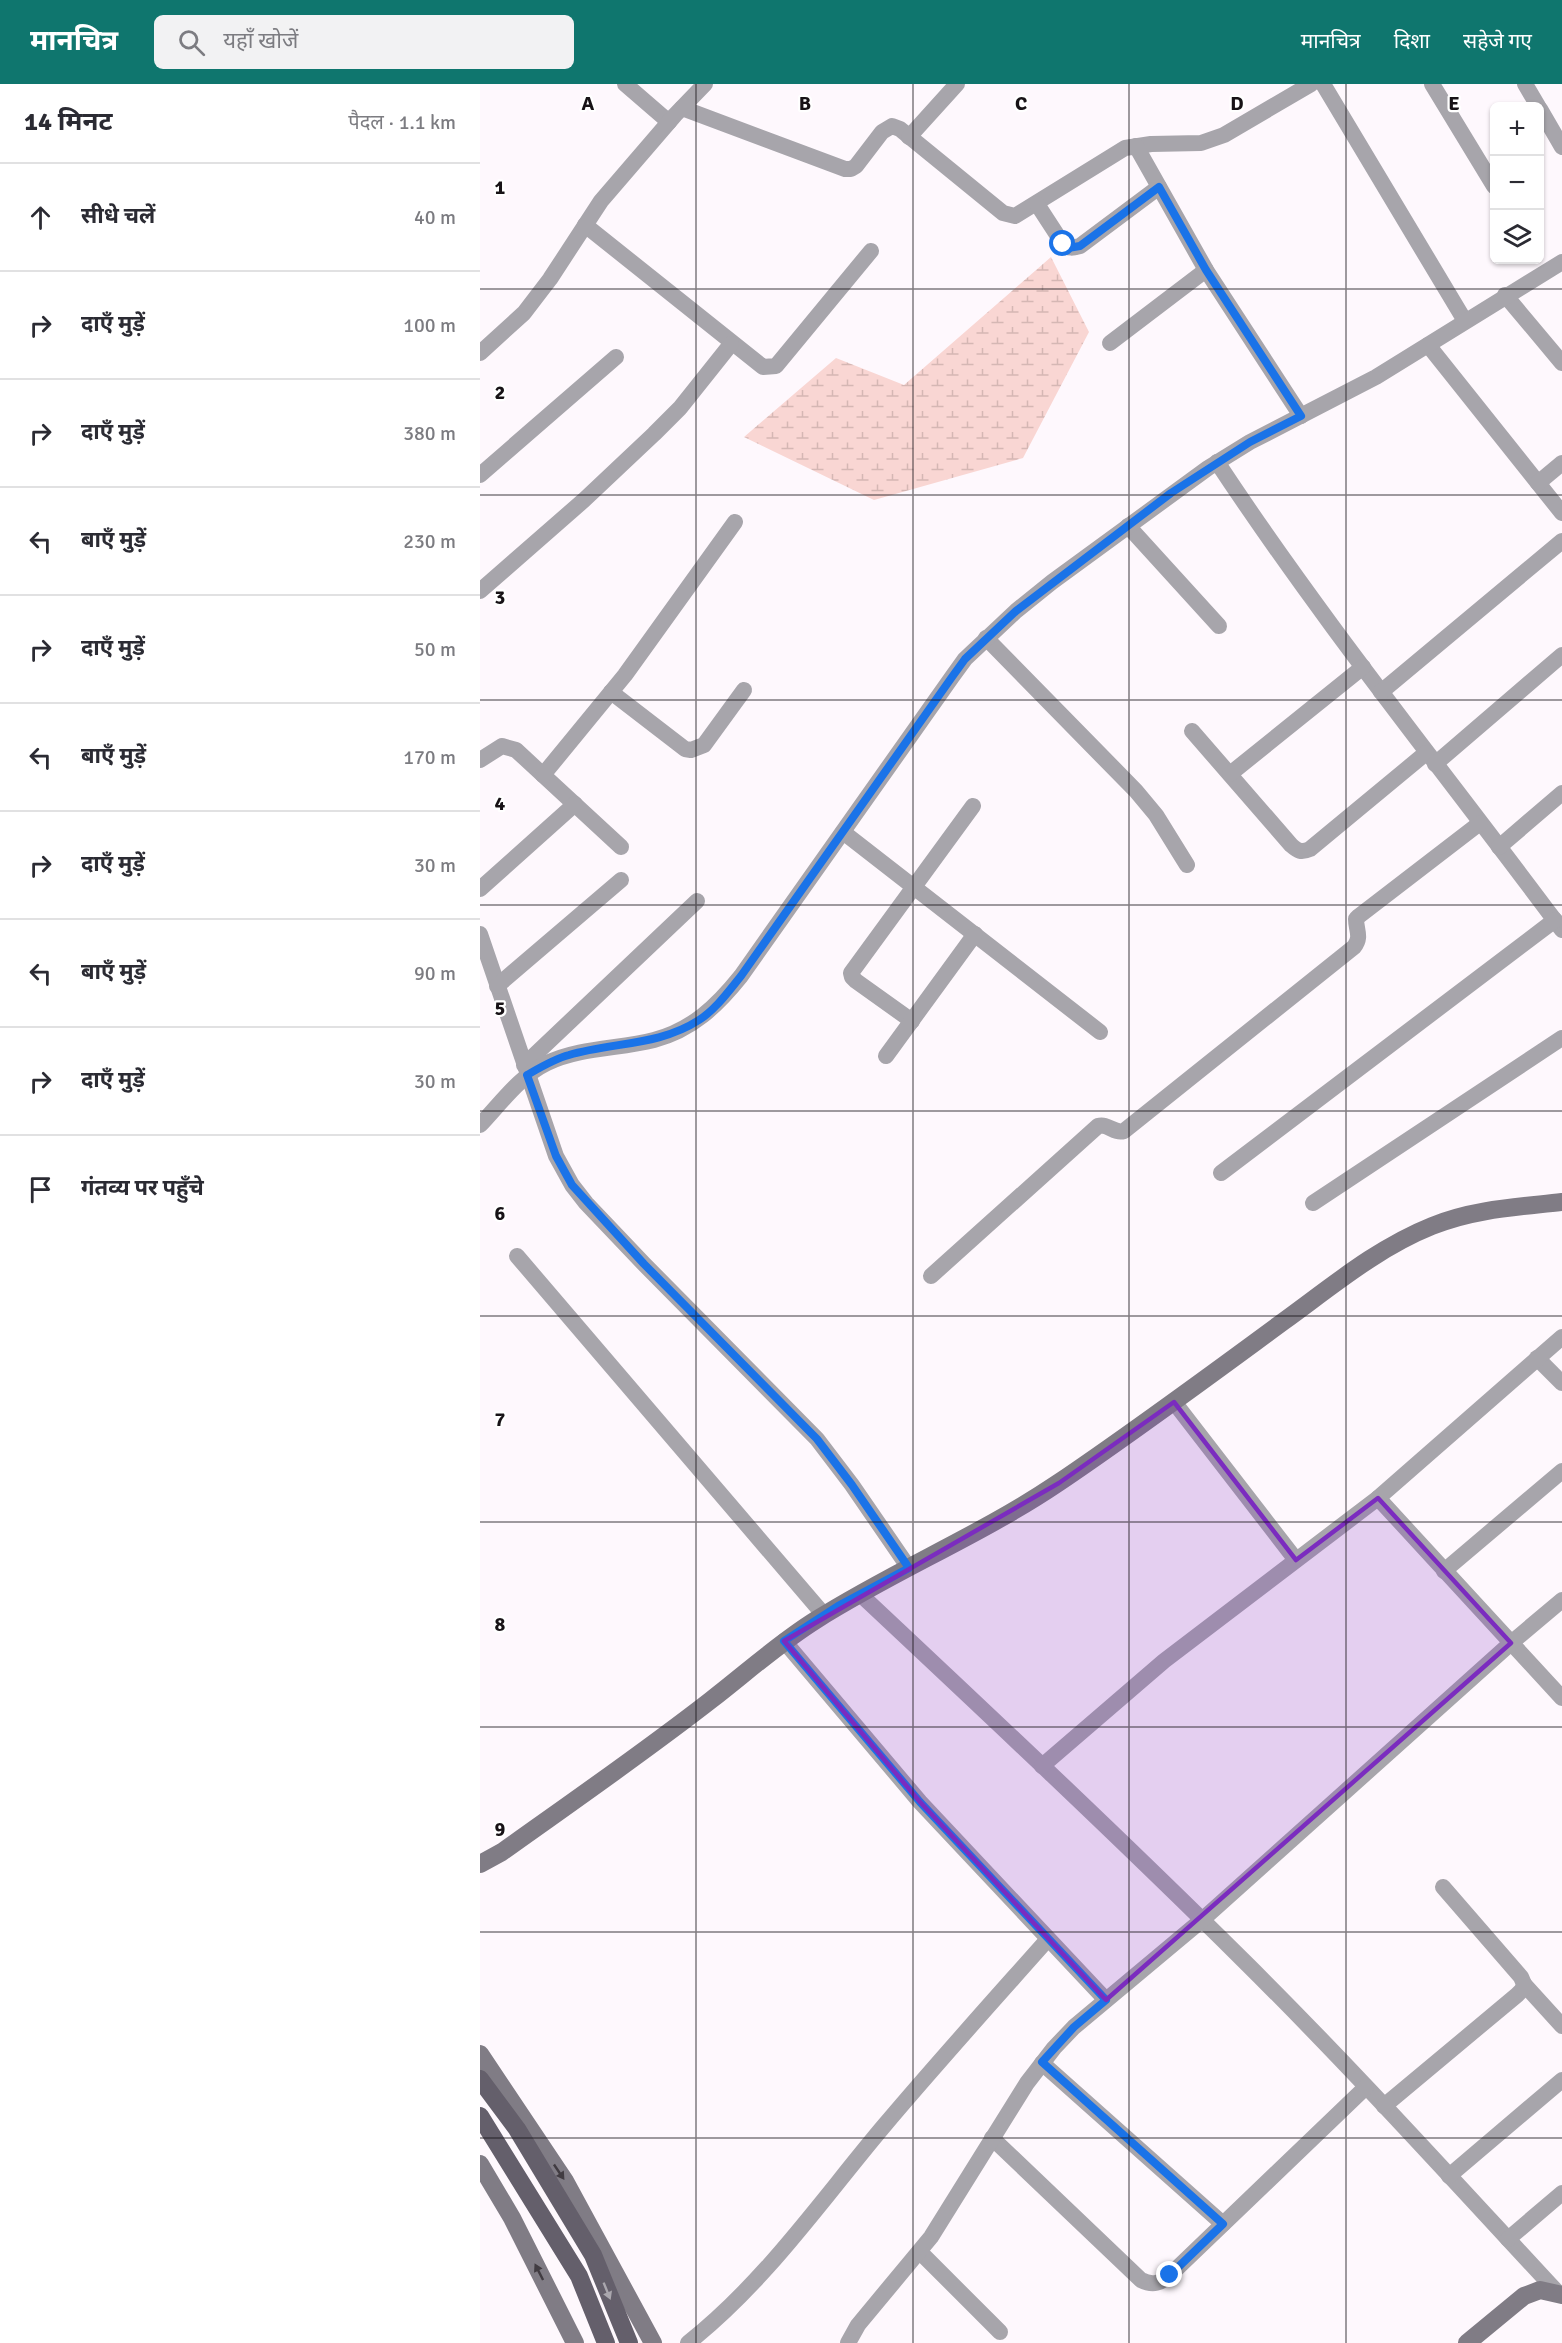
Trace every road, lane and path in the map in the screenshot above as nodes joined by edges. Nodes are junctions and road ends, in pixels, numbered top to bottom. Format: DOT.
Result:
graph roads {
  1 [pos="625,84"];
  2 [pos="705,84"];
  3 [pos="957,84"];
  4 [pos="1311,84"];
  5 [pos="1323,84"];
  6 [pos="1432,84"];
  7 [pos="1525,84"];
  8 [pos="1536,102"];
  9 [pos="682,108"];
  10 [pos="1544,116"];
  11 [pos="669,122"];
  12 [pos="909,137"];
  13 [pos="1136,146"];
  14 [pos="1562,147"];
  15 [pos="1490,179"];
  16 [pos="1159,187"];
  17 [pos="1037,204"];
  18 [pos="585,225"];
  19 [pos="871,251"];
  20 [pos="1562,261"];
  21 [pos="1542,265"];
  22 [pos="1206,270"];
  23 [pos="1505,295"];
  24 [pos="1465,321"];
  25 [pos="1110,343"];
  26 [pos="731,344"];
  27 [pos="1428,345"];
  28 [pos="480,353"];
  29 [pos="616,357"];
  30 [pos="1562,363"];
  31 [pos="1301,416"];
  32 [pos="1217,462"];
  33 [pos="1562,463"];
  34 [pos="480,476"];
  35 [pos="1538,483"];
  36 [pos="1562,513"];
  37 [pos="735,522"];
  38 [pos="1128,526"];
  39 [pos="1562,541"];
  40 [pos="480,591"];
  41 [pos="1219,626"];
  42 [pos="986,638"];
  43 [pos="1562,655"];
  44 [pos="1363,668"];
  45 [pos="744,690"];
  46 [pos="611,692"];
  47 [pos="1381,692"];
  48 [pos="1192,731"];
  49 [pos="1430,758"];
  50 [pos="480,760"];
  51 [pos="1230,774"];
  52 [pos="543,775"];
  53 [pos="1562,793"];
  54 [pos="575,804"];
  55 [pos="973,806"];
  56 [pos="1480,823"];
  57 [pos="843,832"];
  58 [pos="621,847"];
  59 [pos="1499,847"];
  60 [pos="1187,865"];
  61 [pos="621,880"];
  62 [pos="914,887"];
  63 [pos="480,889"];
  64 [pos="697,901"];
  65 [pos="1559,923"];
  66 [pos="480,934"];
  67 [pos="975,934"];
  68 [pos="497,986"];
  69 [pos="912,1021"];
  70 [pos="1100,1032"];
  71 [pos="1562,1038"];
  72 [pos="886,1056"];
  73 [pos="526,1070"];
  74 [pos="480,1125"];
  75 [pos="1221,1173"];
  76 [pos="1562,1202"];
  77 [pos="1313,1203"];
  78 [pos="517,1256"];
  79 [pos="931,1276"];
  80 [pos="1562,1337"];
  81 [pos="1537,1358"];
  82 [pos="1562,1383"];
  83 [pos="1174,1402"];
  84 [pos="1562,1471"];
  85 [pos="1378,1498"];
  86 [pos="1296,1560"];
  87 [pos="909,1568"];
  88 [pos="1444,1571"];
  89 [pos="860,1594"];
  90 [pos="1562,1600"];
  91 [pos="824,1615"];
  92 [pos="784,1641"];
  93 [pos="1511,1643"];
  94 [pos="1562,1698"];
  95 [pos="1042,1766"];
  96 [pos="480,1864"];
  97 [pos="1443,1887"];
  98 [pos="1202,1920"];
  99 [pos="1048,1939"];
  100 [pos="1524,1984"];
  101 [pos="1106,2000"];
  102 [pos="1562,2026"];
  103 [pos="480,2054"];
  104 [pos="1042,2062"];
  105 [pos="480,2079"];
  106 [pos="1562,2080"];
  107 [pos="1366,2087"];
  108 [pos="1384,2106"];
  109 [pos="480,2115"];
  110 [pos="992,2138"];
  111 [pos="480,2164"];
  112 [pos="1449,2176"];
  113 [pos="1562,2193"];
  114 [pos="1223,2224"];
  115 [pos="1508,2239"];
  116 [pos="920,2252"];
  117 [pos="1560,2294"];
  118 [pos="1000,2332"];
  119 [pos="575,2343"];
  120 [pos="606,2343"];
  121 [pos="628,2343"];
  122 [pos="653,2343"];
  123 [pos="688,2343"];
  124 [pos="848,2343"];
  125 [pos="1467,2343"];
  1 -- 11 [label="street"];
  2 -- 9 [label="street"];
  3 -- 12 [label="street"];
  4 -- 13 [label="street"];
  5 -- 24 [label="street"];
  6 -- 15 [label="street"];
  7 -- 8 [label="street"];
  9 -- 11 [label="street"];
  9 -- 12 [label="street"];
  10 -- 14 [label="street"];
  11 -- 18 [label="street"];
  12 -- 17 [label="street"];
  13 -- 16 [label="street"];
  13 -- 17 [label="street"];
  16 -- 17 [label="street"];
  16 -- 22 [label="street"];
  18 -- 26 [label="street"];
  18 -- 28 [label="street"];
  19 -- 26 [label="street"];
  20 -- 21 [label="street"];
  21 -- 23 [label="street"];
  22 -- 25 [label="street"];
  22 -- 31 [label="street"];
  23 -- 24 [label="street"];
  23 -- 30 [label="street"];
  24 -- 27 [label="street"];
  26 -- 40 [label="street"];
  27 -- 31 [label="street"];
  27 -- 35 [label="street"];
  29 -- 34 [label="street"];
  31 -- 32 [label="street"];
  32 -- 38 [label="street"];
  32 -- 44 [label="street"];
  33 -- 35 [label="street"];
  35 -- 36 [label="street"];
  37 -- 46 [label="street"];
  38 -- 41 [label="street"];
  38 -- 42 [label="street"];
  39 -- 47 [label="street"];
  42 -- 57 [label="street"];
  42 -- 60 [label="street"];
  43 -- 49 [label="street"];
  44 -- 47 [label="street"];
  44 -- 51 [label="street"];
  45 -- 46 [label="street"];
  46 -- 52 [label="street"];
  47 -- 49 [label="street"];
  48 -- 51 [label="street"];
  49 -- 51 [label="street"];
  49 -- 56 [label="street"];
  50 -- 52 [label="street"];
  52 -- 54 [label="street"];
  53 -- 59 [label="street"];
  54 -- 58 [label="street"];
  54 -- 63 [label="street"];
  55 -- 62 [label="street"];
  56 -- 59 [label="street"];
  56 -- 79 [label="street"];
  57 -- 62 [label="street"];
  57 -- 73 [label="street"];
  59 -- 65 [label="street"];
  61 -- 68 [label="street"];
  62 -- 67 [label="street"];
  62 -- 69 [label="street"];
  64 -- 73 [label="street"];
  65 -- 75 [label="street"];
  66 -- 68 [label="street"];
  67 -- 69 [label="street"];
  67 -- 70 [label="street"];
  68 -- 73 [label="street"];
  69 -- 72 [label="street"];
  71 -- 77 [label="street"];
  73 -- 74 [label="street"];
  73 -- 87 [label="street"];
  76 -- 83 [label="street"];
  78 -- 91 [label="street"];
  80 -- 81 [label="street"];
  81 -- 82 [label="street"];
  81 -- 85 [label="street"];
  83 -- 86 [label="street"];
  83 -- 87 [label="street"];
  84 -- 88 [label="street"];
  85 -- 86 [label="street"];
  85 -- 88 [label="street"];
  86 -- 95 [label="street"];
  87 -- 89 [label="street"];
  88 -- 93 [label="street"];
  89 -- 91 [label="street"];
  89 -- 95 [label="street"];
  90 -- 93 [label="street"];
  91 -- 92 [label="street"];
  92 -- 96 [label="street"];
  92 -- 99 [label="street"];
  93 -- 94 [label="street"];
  93 -- 98 [label="street"];
  95 -- 98 [label="street"];
  97 -- 100 [label="street"];
  98 -- 101 [label="street"];
  98 -- 107 [label="street"];
  99 -- 101 [label="street"];
  99 -- 123 [label="street"];
  100 -- 102 [label="street"];
  100 -- 108 [label="street"];
  101 -- 104 [label="street"];
  103 -- 122 [label="street, one-way"];
  104 -- 110 [label="street"];
  104 -- 114 [label="street"];
  105 -- 121 [label="main road, one-way"];
  106 -- 112 [label="street"];
  107 -- 108 [label="street"];
  107 -- 114 [label="street"];
  108 -- 112 [label="street"];
  109 -- 120 [label="main road"];
  110 -- 114 [label="street"];
  110 -- 116 [label="street"];
  119 -- 111 [label="street, one-way"];
  112 -- 115 [label="street"];
  113 -- 115 [label="street"];
  115 -- 117 [label="street"];
  116 -- 118 [label="street"];
  116 -- 124 [label="street"];
  117 -- 125 [label="street"];
}
